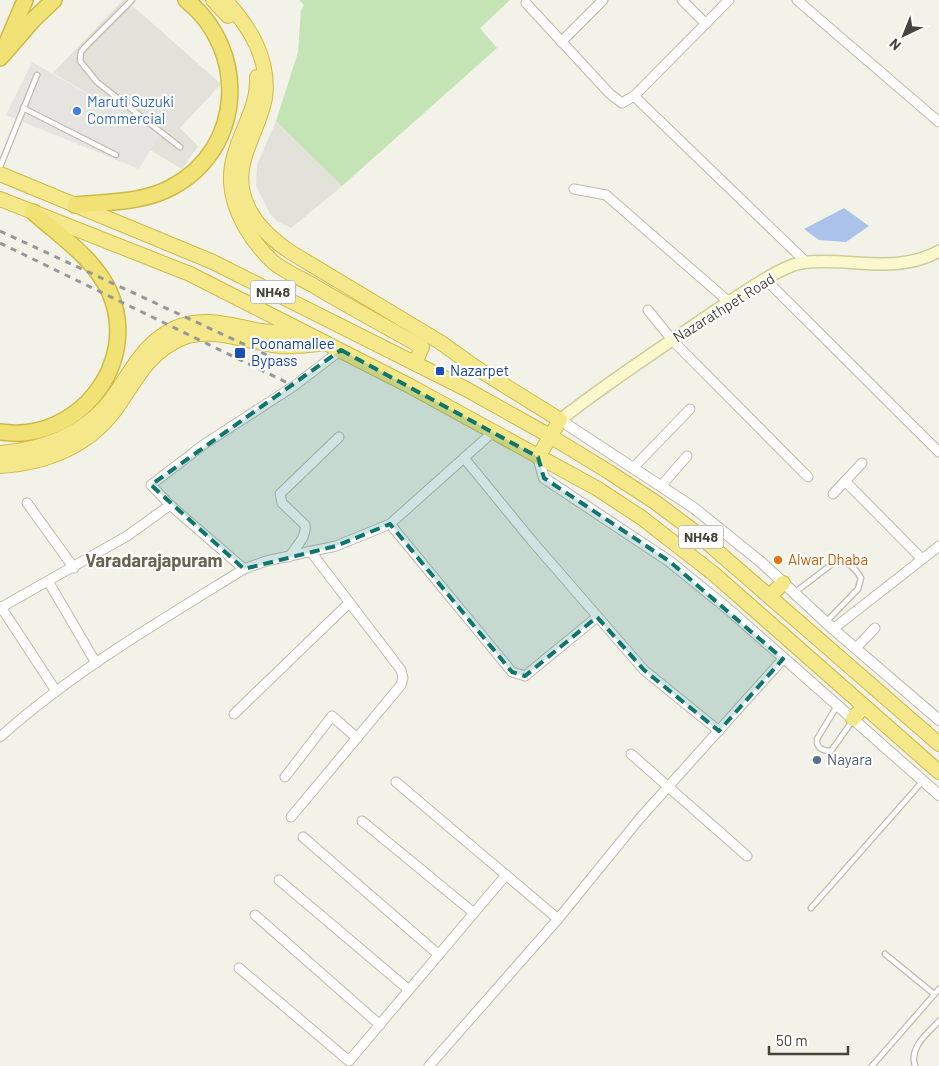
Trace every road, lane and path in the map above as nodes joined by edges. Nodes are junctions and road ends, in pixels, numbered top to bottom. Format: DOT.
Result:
graph roads {
  1 [pos="25,0"];
  2 [pos="54,0"];
  3 [pos="132,0"];
  4 [pos="186,0"];
  5 [pos="213,0"];
  6 [pos="225,0"];
  7 [pos="603,0"];
  8 [pos="682,0"];
  9 [pos="729,0"];
  10 [pos="797,0"];
  11 [pos="526,3"];
  12 [pos="706,24"];
  13 [pos="561,42"];
  14 [pos="0,58"];
  15 [pos="37,75"];
  16 [pos="634,96"];
  17 [pos="23,108"];
  18 [pos="939,122"];
  19 [pos="180,147"];
  20 [pos="116,155"];
  21 [pos="0,167"];
  22 [pos="0,174"];
  23 [pos="574,189"];
  24 [pos="0,199"];
  25 [pos="75,205"];
  26 [pos="33,212"];
  27 [pos="939,252"];
  28 [pos="807,263"];
  29 [pos="765,279"];
  30 [pos="729,302"];
  31 [pos="648,310"];
  32 [pos="303,332"];
  33 [pos="672,340"];
  34 [pos="326,343"];
  35 [pos="340,350"];
  36 [pos="415,363"];
  37 [pos="690,409"];
  38 [pos="560,420"];
  39 [pos="0,432"];
  40 [pos="493,432"];
  41 [pos="550,436"];
  42 [pos="339,437"];
  43 [pos="939,452"];
  44 [pos="0,453"];
  45 [pos="687,456"];
  46 [pos="538,457"];
  47 [pos="464,458"];
  48 [pos="862,463"];
  49 [pos="0,466"];
  50 [pos="632,468"];
  51 [pos="808,477"];
  52 [pos="845,481"];
  53 [pos="661,486"];
  54 [pos="833,494"];
  55 [pos="28,503"];
  56 [pos="170,505"];
  57 [pos="390,524"];
  58 [pos="939,546"];
  59 [pos="311,552"];
  60 [pos="288,557"];
  61 [pos="922,559"];
  62 [pos="74,568"];
  63 [pos="244,569"];
  64 [pos="48,581"];
  65 [pos="782,583"];
  66 [pos="793,594"];
  67 [pos="770,596"];
  68 [pos="350,604"];
  69 [pos="0,607"];
  70 [pos="597,617"];
  71 [pos="830,626"];
  72 [pos="875,628"];
  73 [pos="856,648"];
  74 [pos="784,659"];
  75 [pos="96,663"];
  76 [pos="56,691"];
  77 [pos="837,706"];
  78 [pos="864,706"];
  79 [pos="234,714"];
  80 [pos="854,719"];
  81 [pos="939,720"];
  82 [pos="719,731"];
  83 [pos="0,736"];
  84 [pos="357,738"];
  85 [pos="939,744"];
  86 [pos="631,754"];
  87 [pos="939,772"];
  88 [pos="285,777"];
  89 [pos="923,780"];
  90 [pos="396,782"];
  91 [pos="669,787"];
  92 [pos="939,795"];
  93 [pos="291,817"];
  94 [pos="362,821"];
  95 [pos="303,837"];
  96 [pos="747,856"];
  97 [pos="506,875"];
  98 [pos="279,880"];
  99 [pos="811,908"];
  100 [pos="474,913"];
  101 [pos="256,915"];
  102 [pos="558,919"];
  103 [pos="885,954"];
  104 [pos="438,955"];
  105 [pos="240,968"];
  106 [pos="939,989"];
  107 [pos="409,990"];
  108 [pos="934,994"];
  109 [pos="939,1021"];
  110 [pos="380,1025"];
  111 [pos="430,1066"];
  112 [pos="872,1066"];
  113 [pos="915,1066"];
  1 -- 14 [label="highway"];
  2 -- 14 [label="highway"];
  3 -- 19 [label="lane"];
  4 -- 25 [label="highway"];
  5 -- 36 [label="highway"];
  6 -- 38 [label="highway"];
  7 -- 13 [label="street"];
  8 -- 12 [label="street"];
  9 -- 12 [label="street"];
  10 -- 18 [label="street"];
  11 -- 13 [label="street"];
  12 -- 16 [label="street"];
  13 -- 16 [label="street"];
  15 -- 17 [label="lane"];
  16 -- 28 [label="street"];
  17 -- 20 [label="lane"];
  17 -- 21 [label="lane"];
  22 -- 25 [label="highway, NH48"];
  23 -- 30 [label="street"];
  24 -- 26 [label="highway, NH48"];
  25 -- 36 [label="highway, NH48"];
  26 -- 32 [label="highway, NH48"];
  26 -- 39 [label="highway"];
  27 -- 28 [label="main road, Nazarathpet Road"];
  28 -- 29 [label="main road, Nazarathpet Road"];
  29 -- 30 [label="main road, Nazarathpet Road"];
  29 -- 43 [label="street"];
  30 -- 33 [label="main road, Nazarathpet Road"];
  31 -- 33 [label="street"];
  32 -- 34 [label="highway, NH48"];
  32 -- 44 [label="highway"];
  33 -- 38 [label="main road, Nazarathpet Road"];
  33 -- 51 [label="street"];
  34 -- 35 [label="highway, NH48"];
  34 -- 49 [label="highway"];
  35 -- 40 [label="highway, NH48"];
  35 -- 56 [label="street"];
  36 -- 41 [label="highway, NH48"];
  37 -- 50 [label="street"];
  38 -- 41 [label="highway"];
  38 -- 50 [label="street"];
  40 -- 46 [label="highway, NH48"];
  40 -- 47 [label="street"];
  41 -- 46 [label="highway"];
  41 -- 67 [label="highway, NH48"];
  42 -- 60 [label="street"];
  45 -- 53 [label="street"];
  46 -- 74 [label="street"];
  46 -- 78 [label="highway, NH48"];
  47 -- 57 [label="street"];
  47 -- 70 [label="street"];
  48 -- 52 [label="street"];
  50 -- 53 [label="street"];
  52 -- 54 [label="street"];
  52 -- 61 [label="street"];
  53 -- 65 [label="street"];
  55 -- 62 [label="street"];
  56 -- 62 [label="street"];
  56 -- 63 [label="street"];
  57 -- 59 [label="street"];
  57 -- 70 [label="street"];
  58 -- 61 [label="street"];
  59 -- 60 [label="street"];
  59 -- 68 [label="street"];
  60 -- 63 [label="street"];
  61 -- 71 [label="street"];
  62 -- 64 [label="street"];
  63 -- 75 [label="street"];
  64 -- 69 [label="street"];
  64 -- 75 [label="street"];
  65 -- 66 [label="street"];
  65 -- 67 [label="highway"];
  66 -- 71 [label="street"];
  66 -- 71 [label="lane"];
  67 -- 85 [label="highway, NH48"];
  68 -- 79 [label="street"];
  68 -- 84 [label="street"];
  69 -- 76 [label="street"];
  70 -- 82 [label="street"];
  71 -- 73 [label="street"];
  72 -- 73 [label="street"];
  73 -- 81 [label="street"];
  74 -- 77 [label="street"];
  74 -- 82 [label="street"];
  75 -- 76 [label="street"];
  76 -- 83 [label="street"];
  77 -- 80 [label="street"];
  77 -- 80 [label="lane"];
  78 -- 80 [label="highway"];
  78 -- 87 [label="highway, NH48"];
  80 -- 89 [label="street"];
  82 -- 91 [label="street"];
  84 -- 88 [label="street"];
  84 -- 93 [label="street"];
  86 -- 91 [label="street"];
  89 -- 92 [label="street"];
  89 -- 99 [label="lane"];
  90 -- 97 [label="street"];
  91 -- 96 [label="street"];
  91 -- 102 [label="street"];
  94 -- 100 [label="street"];
  95 -- 104 [label="street"];
  97 -- 100 [label="street"];
  97 -- 102 [label="street"];
  98 -- 107 [label="street"];
  100 -- 104 [label="street"];
  101 -- 110 [label="street"];
  102 -- 111 [label="street"];
  103 -- 108 [label="lane"];
  104 -- 107 [label="street"];
  105 -- 110 [label="street"];
  106 -- 108 [label="lane"];
  107 -- 110 [label="street"];
  108 -- 112 [label="lane"];
  109 -- 113 [label="lane"];
}
